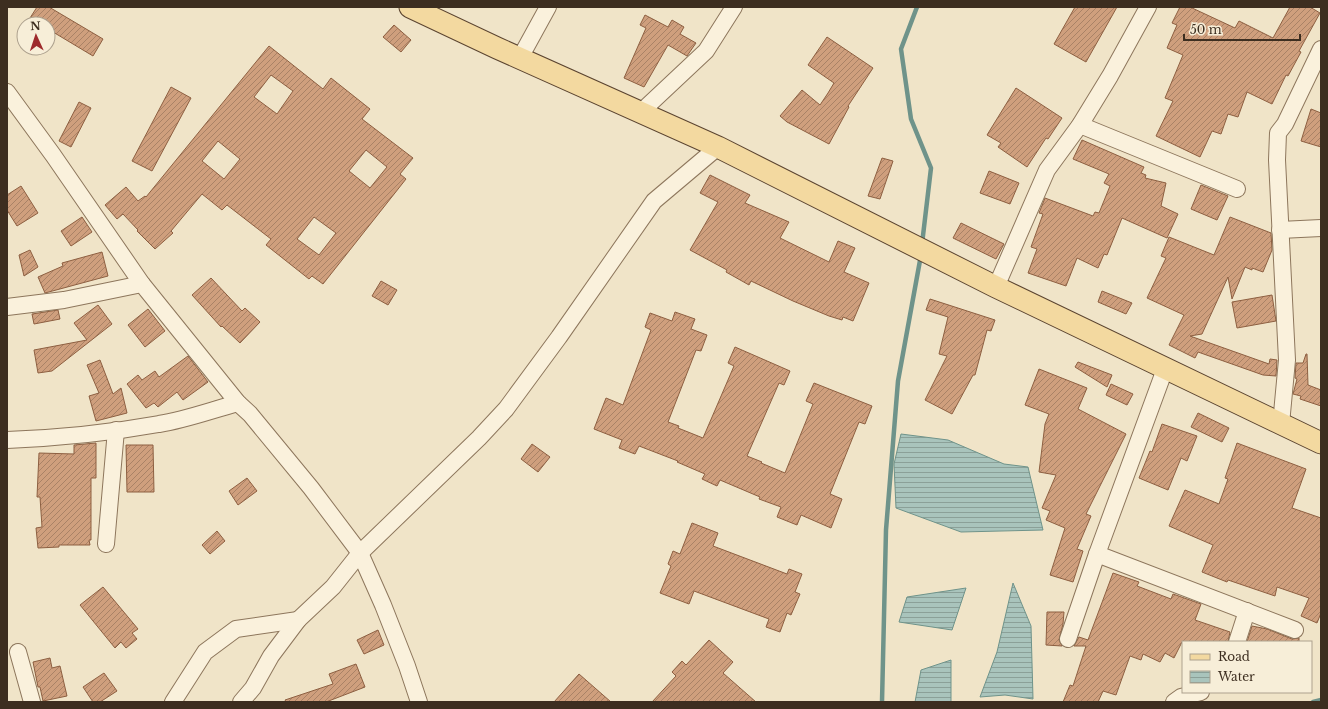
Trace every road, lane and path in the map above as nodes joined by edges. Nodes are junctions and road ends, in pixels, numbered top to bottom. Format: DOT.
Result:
graph roads {
  1 [pos="410,7"];
  2 [pos="548,7"];
  3 [pos="734,7"];
  4 [pos="1148,7"];
  5 [pos="1321,49"];
  6 [pos="520,58"];
  7 [pos="7,92"];
  8 [pos="640,112"];
  9 [pos="1080,125"];
  10 [pos="718,147"];
  11 [pos="1237,189"];
  12 [pos="1321,228"];
  13 [pos="1280,230"];
  14 [pos="142,284"];
  15 [pos="996,287"];
  16 [pos="7,307"];
  17 [pos="1165,369"];
  18 [pos="238,403"];
  19 [pos="1281,424"];
  20 [pos="116,430"];
  21 [pos="7,440"];
  22 [pos="1321,443"];
  23 [pos="106,544"];
  24 [pos="360,553"];
  25 [pos="1097,554"];
  26 [pos="1247,611"];
  27 [pos="298,620"];
  28 [pos="1295,630"];
  29 [pos="1068,639"];
  30 [pos="1237,641"];
  31 [pos="18,652"];
  32 [pos="1197,693"];
  33 [pos="32,702"];
  34 [pos="173,702"];
  35 [pos="241,702"];
  36 [pos="419,702"];
  37 [pos="1174,702"];
  1 -- 6 [label="main road"];
  2 -- 6 [label="street"];
  3 -- 8 [label="street"];
  4 -- 9 [label="street"];
  5 -- 13 [label="street"];
  6 -- 8 [label="main road"];
  7 -- 14 [label="street"];
  8 -- 10 [label="main road"];
  9 -- 11 [label="street"];
  9 -- 15 [label="street"];
  10 -- 15 [label="main road"];
  10 -- 24 [label="street"];
  12 -- 13 [label="street"];
  13 -- 19 [label="street"];
  14 -- 16 [label="street"];
  14 -- 18 [label="street"];
  15 -- 17 [label="main road"];
  17 -- 19 [label="main road"];
  17 -- 25 [label="street"];
  18 -- 20 [label="street"];
  18 -- 24 [label="street"];
  19 -- 22 [label="main road"];
  20 -- 21 [label="street"];
  20 -- 23 [label="street"];
  24 -- 27 [label="street"];
  24 -- 36 [label="street"];
  25 -- 26 [label="street"];
  25 -- 29 [label="street"];
  26 -- 28 [label="street"];
  26 -- 30 [label="street"];
  27 -- 34 [label="street"];
  27 -- 35 [label="street"];
  31 -- 33 [label="street"];
  32 -- 37 [label="street"];
}
